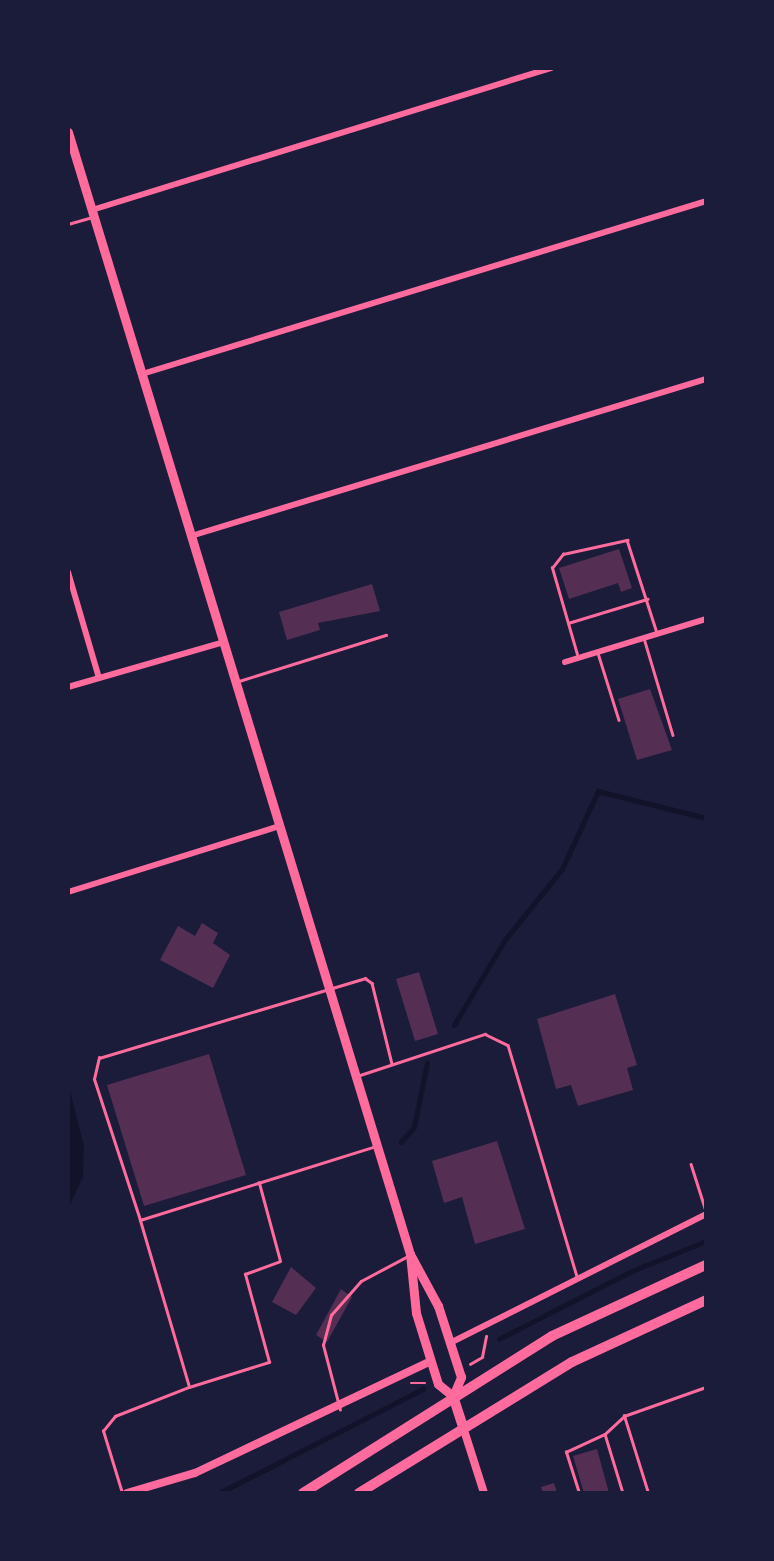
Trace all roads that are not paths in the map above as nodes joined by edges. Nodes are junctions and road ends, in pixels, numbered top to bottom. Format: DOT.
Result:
graph roads {
  1 [pos="551,68"];
  2 [pos="68,132"];
  3 [pos="706,201"];
  4 [pos="93,213"];
  5 [pos="68,224"];
  6 [pos="142,374"];
  7 [pos="706,379"];
  8 [pos="191,536"];
  9 [pos="68,572"];
  10 [pos="647,599"];
  11 [pos="706,619"];
  12 [pos="568,623"];
  13 [pos="657,634"];
  14 [pos="386,635"];
  15 [pos="644,638"];
  16 [pos="224,642"];
  17 [pos="598,652"];
  18 [pos="578,658"];
  19 [pos="565,662"];
  20 [pos="99,678"];
  21 [pos="236,682"];
  22 [pos="68,687"];
  23 [pos="619,720"];
  24 [pos="673,735"];
  25 [pos="280,826"];
  26 [pos="68,892"];
  27 [pos="329,986"];
  28 [pos="392,1063"];
  29 [pos="356,1076"];
  30 [pos="377,1146"];
  31 [pos="691,1164"];
  32 [pos="259,1183"];
  33 [pos="706,1212"];
  34 [pos="140,1220"];
  35 [pos="410,1254"];
  36 [pos="706,1265"];
  37 [pos="578,1276"];
  38 [pos="706,1300"];
  39 [pos="450,1343"];
  40 [pos="431,1361"];
  41 [pos="189,1387"];
  42 [pos="706,1387"];
  43 [pos="453,1396"];
  44 [pos="340,1410"];
  45 [pos="624,1416"];
  46 [pos="464,1427"];
  47 [pos="605,1434"];
  48 [pos="125,1493"];
  49 [pos="303,1493"];
  50 [pos="359,1493"];
  51 [pos="484,1493"];
  52 [pos="579,1493"];
  53 [pos="623,1493"];
  54 [pos="648,1493"];
  1 -- 4 [label="street"];
  2 -- 4 [label="main road"];
  3 -- 6 [label="street"];
  4 -- 5 [label="lane"];
  4 -- 6 [label="main road"];
  6 -- 8 [label="main road"];
  7 -- 8 [label="street"];
  8 -- 16 [label="main road"];
  9 -- 20 [label="street"];
  10 -- 12 [label="lane"];
  10 -- 12 [label="lane"];
  10 -- 13 [label="lane"];
  11 -- 13 [label="street"];
  12 -- 18 [label="lane"];
  13 -- 15 [label="street"];
  14 -- 21 [label="lane"];
  15 -- 17 [label="street"];
  15 -- 24 [label="lane"];
  16 -- 20 [label="street"];
  16 -- 21 [label="main road"];
  17 -- 18 [label="street"];
  17 -- 23 [label="lane"];
  18 -- 19 [label="street"];
  20 -- 22 [label="street"];
  21 -- 25 [label="main road"];
  25 -- 26 [label="street"];
  25 -- 27 [label="main road"];
  27 -- 28 [label="lane"];
  27 -- 29 [label="main road"];
  27 -- 34 [label="lane"];
  28 -- 29 [label="lane"];
  28 -- 37 [label="lane"];
  29 -- 30 [label="main road"];
  30 -- 32 [label="lane"];
  30 -- 35 [label="main road"];
  31 -- 33 [label="lane"];
  32 -- 34 [label="lane"];
  32 -- 41 [label="lane"];
  33 -- 37 [label="street"];
  34 -- 41 [label="lane"];
  35 -- 39 [label="main road"];
  35 -- 40 [label="main road"];
  35 -- 44 [label="lane"];
  36 -- 43 [label="highway"];
  37 -- 39 [label="street"];
  38 -- 46 [label="highway"];
  39 -- 43 [label="main road"];
  40 -- 43 [label="main road"];
  40 -- 44 [label="street"];
  41 -- 48 [label="lane"];
  42 -- 45 [label="lane"];
  43 -- 46 [label="highway"];
  43 -- 49 [label="highway"];
  44 -- 48 [label="street"];
  45 -- 47 [label="lane"];
  45 -- 54 [label="lane"];
  46 -- 50 [label="highway"];
  46 -- 51 [label="street"];
  47 -- 52 [label="lane"];
  47 -- 53 [label="lane"];
}
